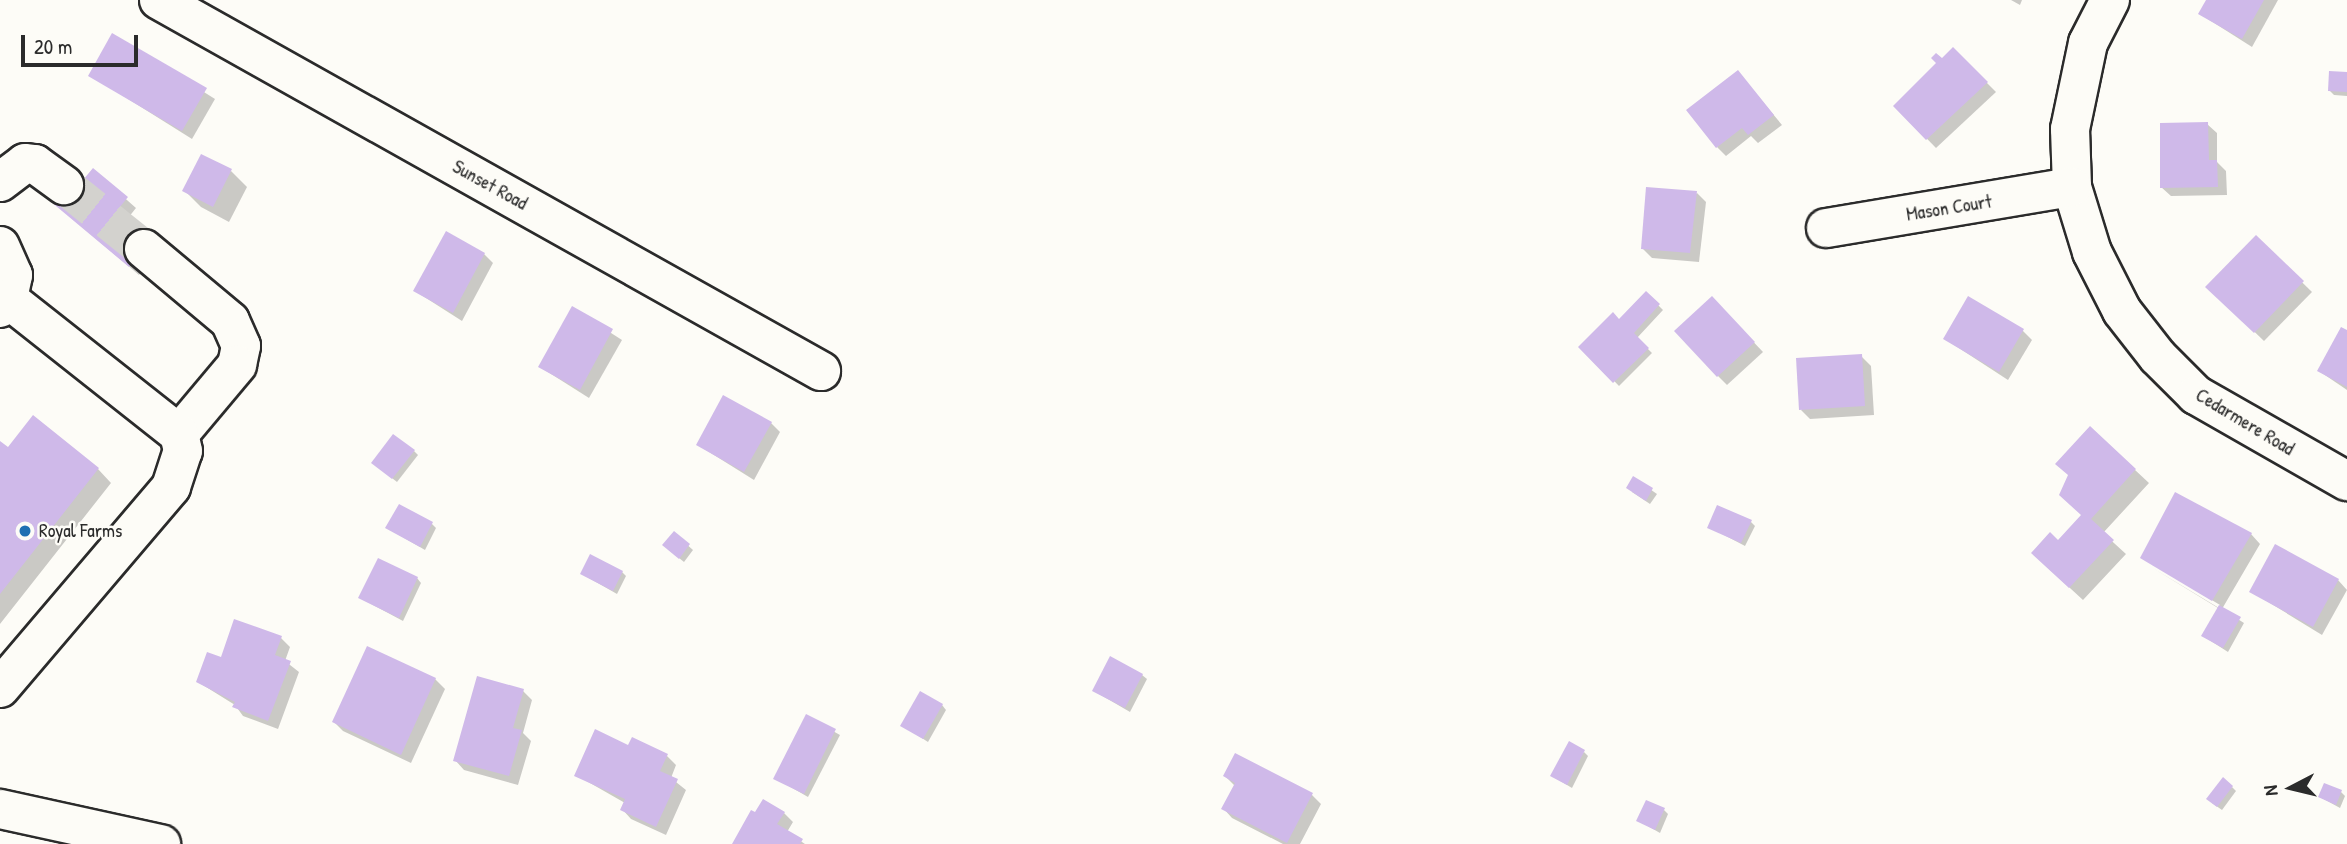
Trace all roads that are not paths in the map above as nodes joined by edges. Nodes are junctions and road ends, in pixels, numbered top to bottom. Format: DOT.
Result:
graph roads {
  1 [pos="159,0"];
  2 [pos="2110,0"];
  3 [pos="0,181"];
  4 [pos="64,186"];
  5 [pos="2072,187"];
  6 [pos="1826,228"];
  7 [pos="0,246"];
  8 [pos="144,249"];
  9 [pos="4,303"];
  10 [pos="821,371"];
  11 [pos="179,434"];
  12 [pos="2347,481"];
  13 [pos="0,688"];
  14 [pos="0,809"];
  15 [pos="161,844"];
  1 -- 10 [label="street, Sunset Road"];
  2 -- 5 [label="street, Cedarmere Road"];
  3 -- 4 [label="street"];
  5 -- 6 [label="street, Mason Court"];
  5 -- 12 [label="street, Cedarmere Road"];
  7 -- 9 [label="street"];
  8 -- 11 [label="street"];
  9 -- 11 [label="street"];
  11 -- 13 [label="street"];
  14 -- 15 [label="street"];
}
